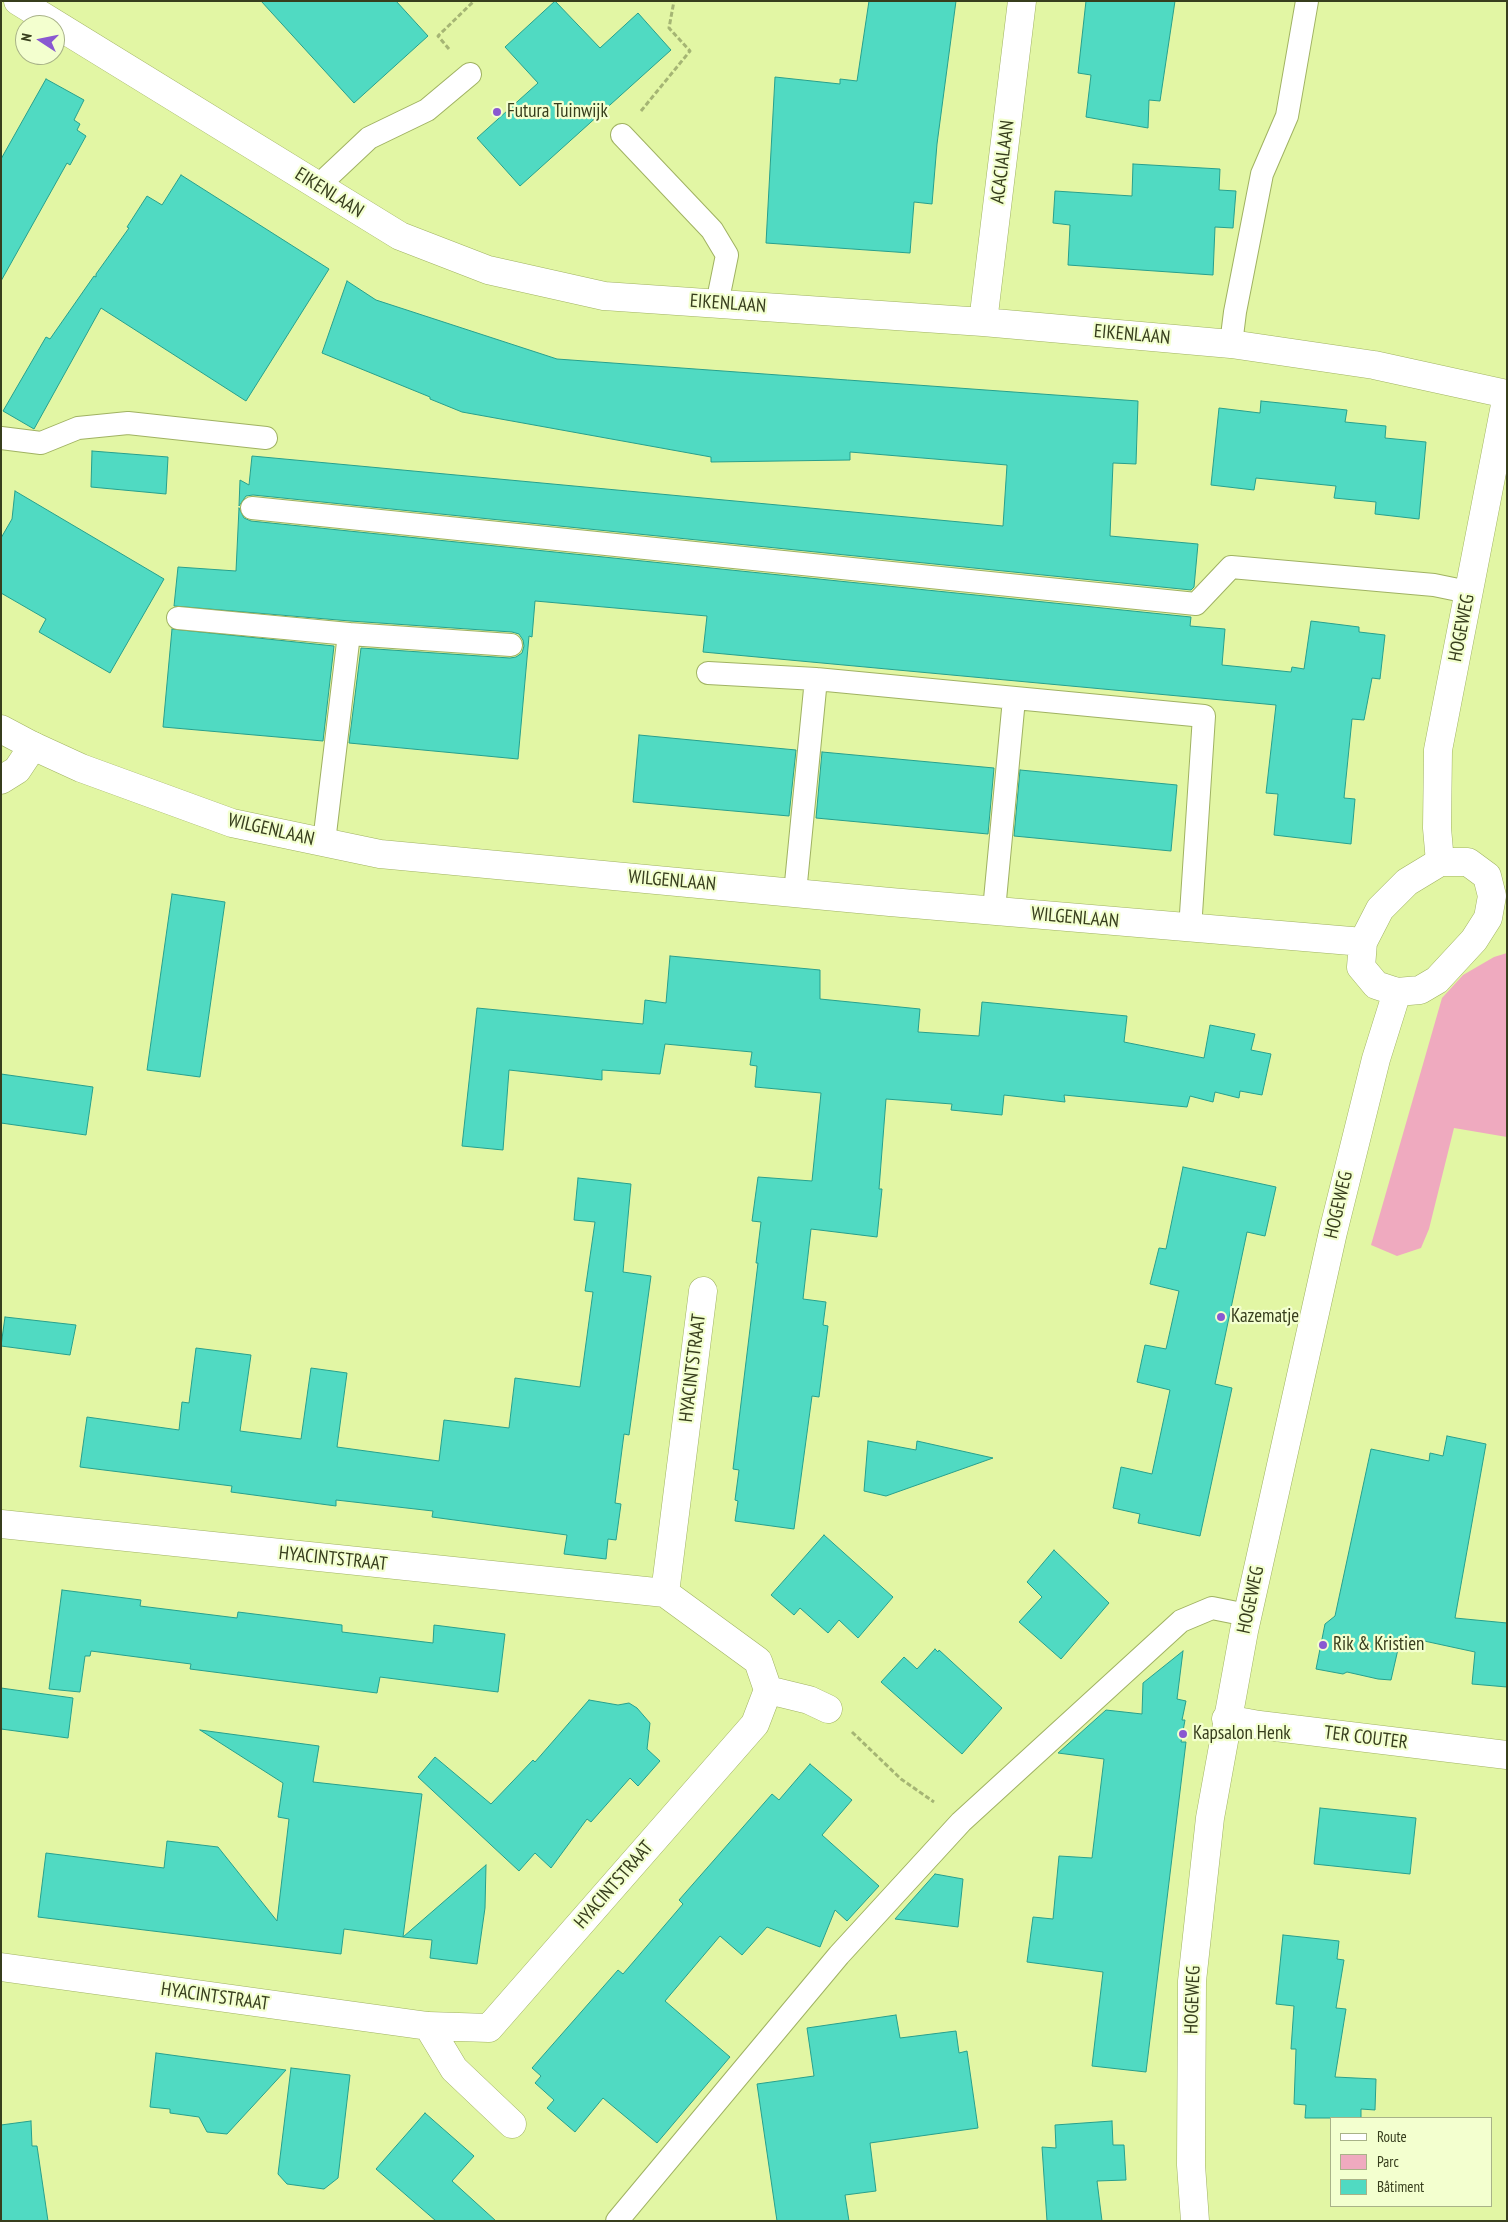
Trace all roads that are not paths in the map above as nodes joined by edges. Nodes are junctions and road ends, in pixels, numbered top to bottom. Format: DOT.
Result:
graph roads {
  1 [pos="6,1"];
  2 [pos="18,1"];
  3 [pos="1022,1"];
  4 [pos="1307,1"];
  5 [pos="1,11"];
  6 [pos="470,74"];
  7 [pos="622,134"];
  8 [pos="318,186"];
  9 [pos="718,304"];
  10 [pos="983,322"];
  11 [pos="1231,344"];
  12 [pos="1507,395"];
  13 [pos="1,438"];
  14 [pos="266,438"];
  15 [pos="252,508"];
  16 [pos="1468,592"];
  17 [pos="178,618"];
  18 [pos="349,634"];
  19 [pos="511,644"];
  20 [pos="708,673"];
  21 [pos="816,679"];
  22 [pos="1014,699"];
  23 [pos="1,729"];
  24 [pos="33,746"];
  25 [pos="1,780"];
  26 [pos="324,842"];
  27 [pos="1440,862"];
  28 [pos="794,893"];
  29 [pos="1499,895"];
  30 [pos="994,910"];
  31 [pos="1190,929"];
  32 [pos="1364,942"];
  33 [pos="1397,992"];
  34 [pos="703,1291"];
  35 [pos="1,1524"];
  36 [pos="665,1593"];
  37 [pos="1247,1615"];
  38 [pos="768,1690"];
  39 [pos="828,1709"];
  40 [pos="1226,1719"];
  41 [pos="1507,1754"];
  42 [pos="1,1967"];
  43 [pos="428,2026"];
  44 [pos="512,2124"];
  45 [pos="617,2221"];
  46 [pos="1195,2221"];
  1 -- 5 [label="street"];
  2 -- 8 [label="street, EIKENLAAN"];
  3 -- 10 [label="street, ACACIALAAN"];
  4 -- 11 [label="lane"];
  6 -- 8 [label="lane"];
  7 -- 9 [label="lane"];
  8 -- 9 [label="street, EIKENLAAN"];
  9 -- 10 [label="street, EIKENLAAN"];
  10 -- 11 [label="street, EIKENLAAN"];
  11 -- 12 [label="street, EIKENLAAN"];
  12 -- 16 [label="street, HOGEWEG"];
  13 -- 14 [label="lane"];
  15 -- 16 [label="lane"];
  16 -- 27 [label="street, HOGEWEG"];
  17 -- 18 [label="lane"];
  18 -- 19 [label="lane"];
  18 -- 26 [label="lane"];
  20 -- 21 [label="lane"];
  21 -- 22 [label="lane"];
  21 -- 28 [label="lane"];
  22 -- 30 [label="lane"];
  22 -- 31 [label="lane"];
  23 -- 24 [label="street, WILGENLAAN"];
  24 -- 25 [label="street"];
  24 -- 26 [label="street, WILGENLAAN"];
  26 -- 28 [label="street, WILGENLAAN"];
  27 -- 29 [label="street"];
  27 -- 32 [label="street"];
  28 -- 30 [label="street, WILGENLAAN"];
  29 -- 33 [label="street"];
  30 -- 31 [label="street, WILGENLAAN"];
  31 -- 32 [label="street, WILGENLAAN"];
  32 -- 33 [label="street"];
  33 -- 37 [label="street, HOGEWEG"];
  34 -- 36 [label="street, HYACINTSTRAAT"];
  35 -- 36 [label="street, HYACINTSTRAAT"];
  36 -- 38 [label="street"];
  37 -- 40 [label="street, HOGEWEG"];
  37 -- 45 [label="lane"];
  38 -- 39 [label="street"];
  38 -- 43 [label="street, HYACINTSTRAAT"];
  40 -- 41 [label="street, TER COUTER"];
  40 -- 46 [label="street, HOGEWEG"];
  42 -- 43 [label="street, HYACINTSTRAAT"];
  43 -- 44 [label="street"];
}
